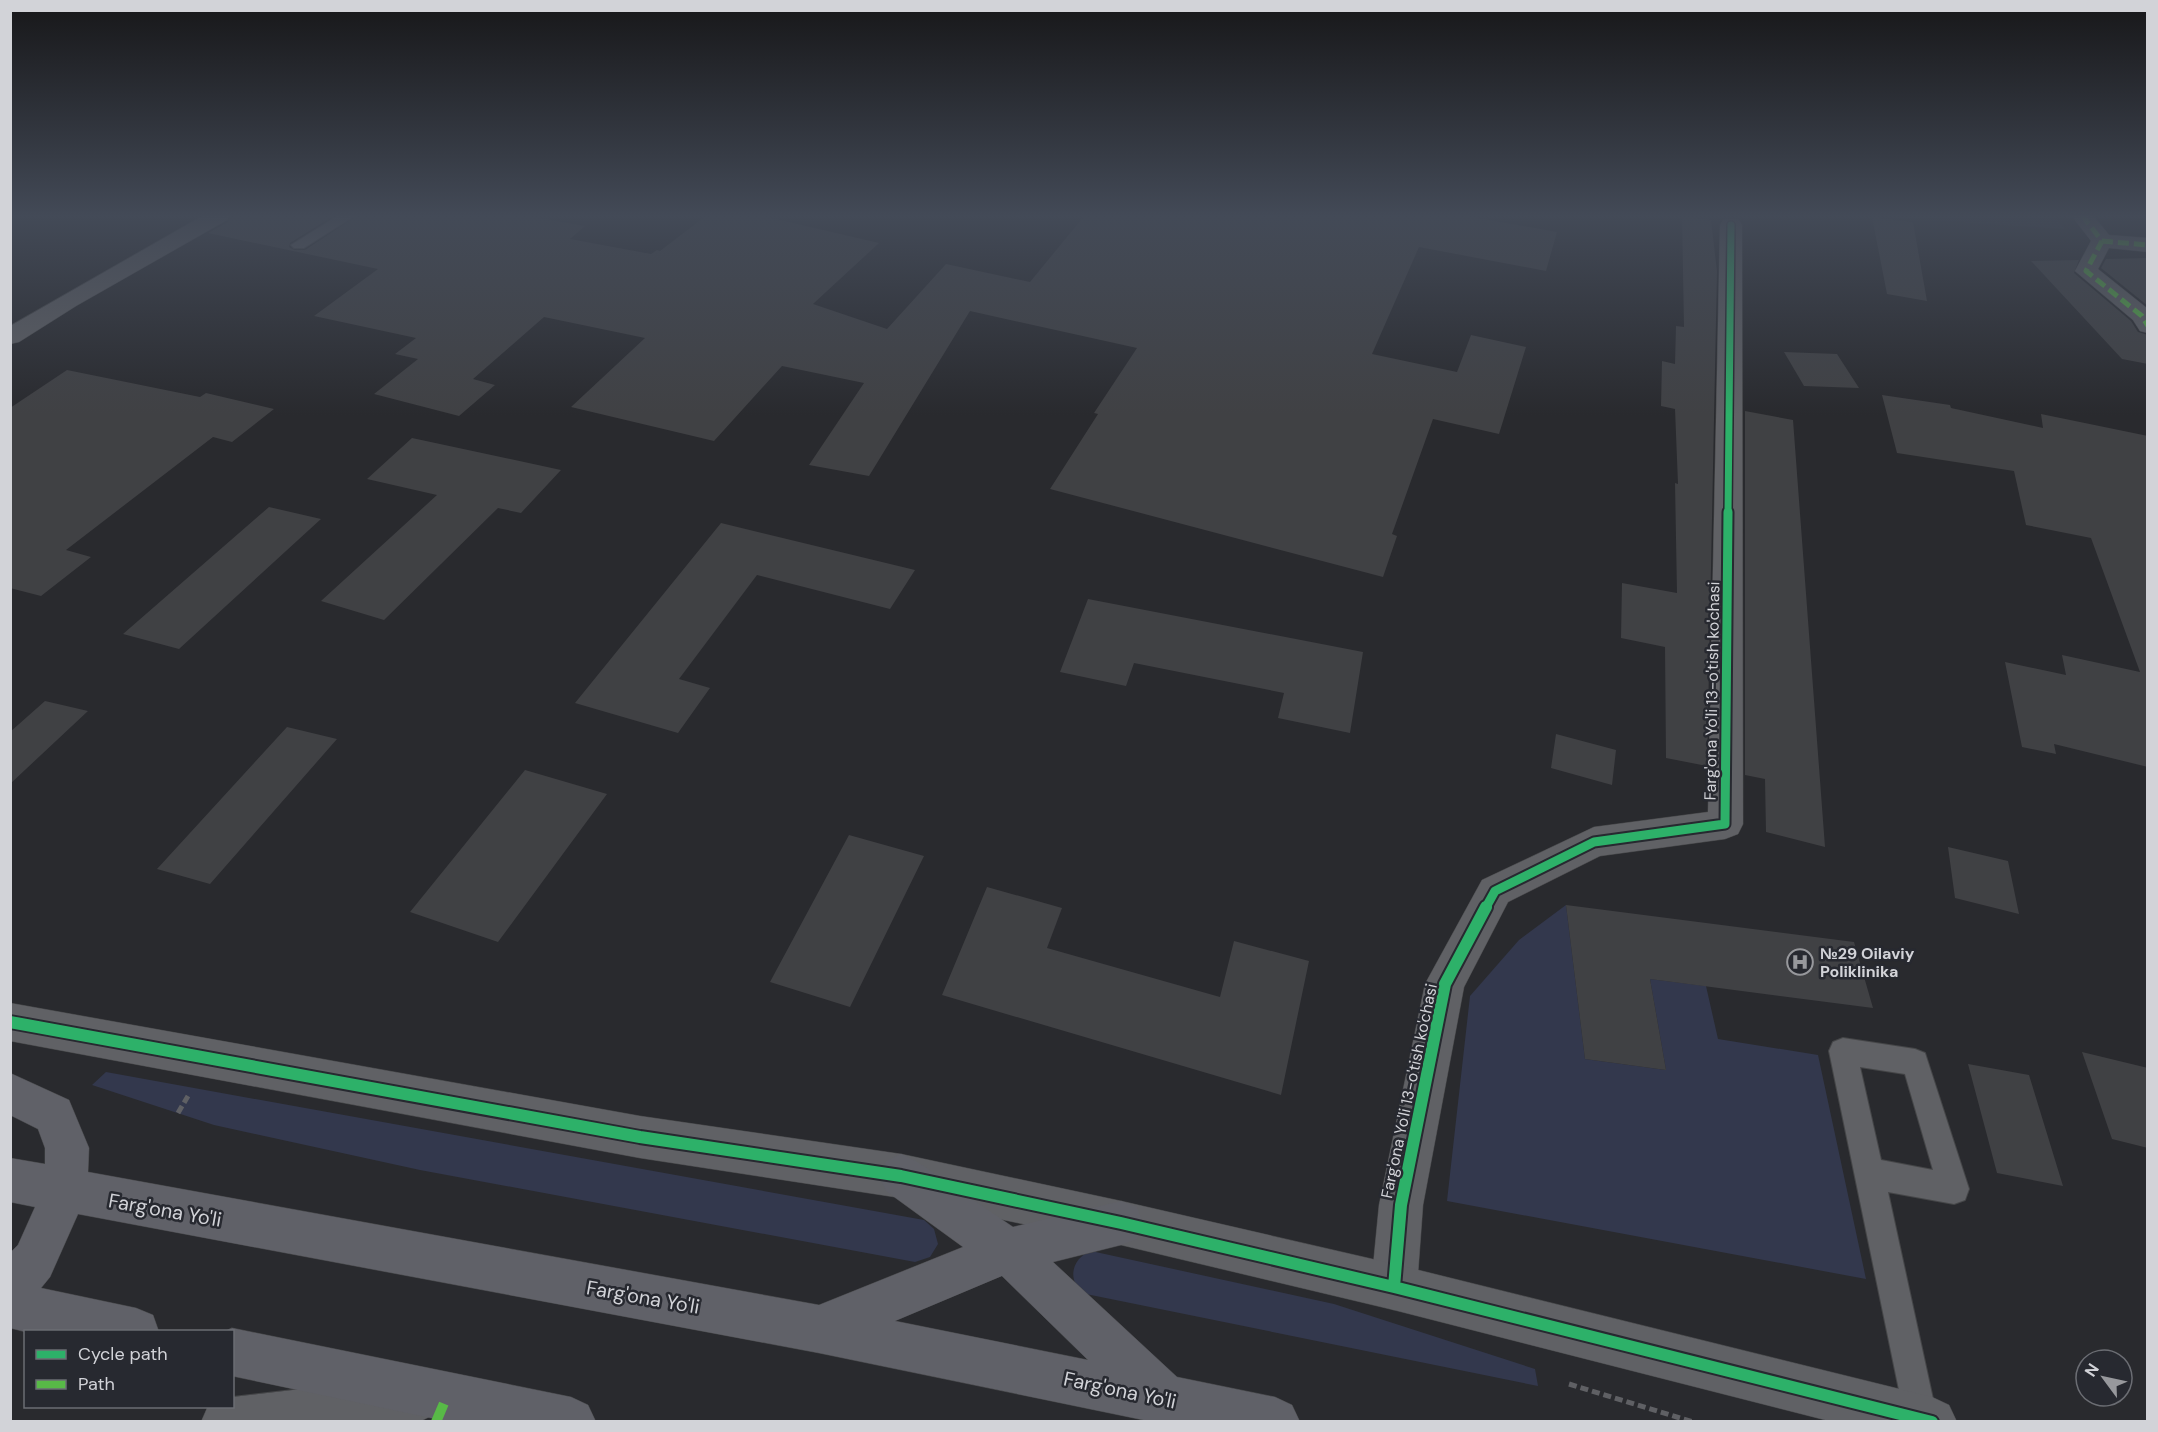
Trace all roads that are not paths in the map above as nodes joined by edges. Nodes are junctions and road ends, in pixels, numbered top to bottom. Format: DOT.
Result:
graph roads {
  1 [pos="102,282"];
  2 [pos="1730,282"];
  3 [pos="2099,282"];
  4 [pos="2148,326"];
  5 [pos="10,337"];
  6 [pos="10,1022"];
  7 [pos="10,1093"];
  8 [pos="1869,1173"];
  9 [pos="901,1176"];
  10 [pos="10,1180"];
  11 [pos="65,1192"];
  12 [pos="1121,1223"];
  13 [pos="1008,1251"];
  14 [pos="1394,1287"];
  15 [pos="10,1289"];
  16 [pos="10,1305"];
  17 [pos="819,1329"];
  18 [pos="127,1330"];
  19 [pos="234,1353"];
  20 [pos="1164,1399"];
  21 [pos="441,1409"];
  22 [pos="1927,1420"];
  23 [pos="226,1422"];
  24 [pos="571,1422"];
  25 [pos="1275,1422"];
  1 -- 5 [label="street"];
  2 -- 14 [label="street, Farg'ona Yo'li 13-o'tish ko'chasi"];
  3 -- 4 [label="street"];
  6 -- 9 [label="street"];
  7 -- 11 [label="main road"];
  8 -- 8 [label="lane"];
  8 -- 22 [label="lane"];
  9 -- 12 [label="street"];
  9 -- 13 [label="main road"];
  10 -- 11 [label="main road, Farg'ona Yo'li"];
  11 -- 15 [label="main road"];
  11 -- 17 [label="main road, Farg'ona Yo'li"];
  12 -- 13 [label="main road"];
  12 -- 14 [label="street"];
  13 -- 17 [label="main road"];
  13 -- 20 [label="main road"];
  14 -- 22 [label="street"];
  16 -- 18 [label="main road"];
  17 -- 20 [label="main road, Farg'ona Yo'li"];
  19 -- 21 [label="main road"];
  20 -- 25 [label="main road, Farg'ona Yo'li"];
  21 -- 23 [label="street"];
  21 -- 24 [label="main road"];
}
